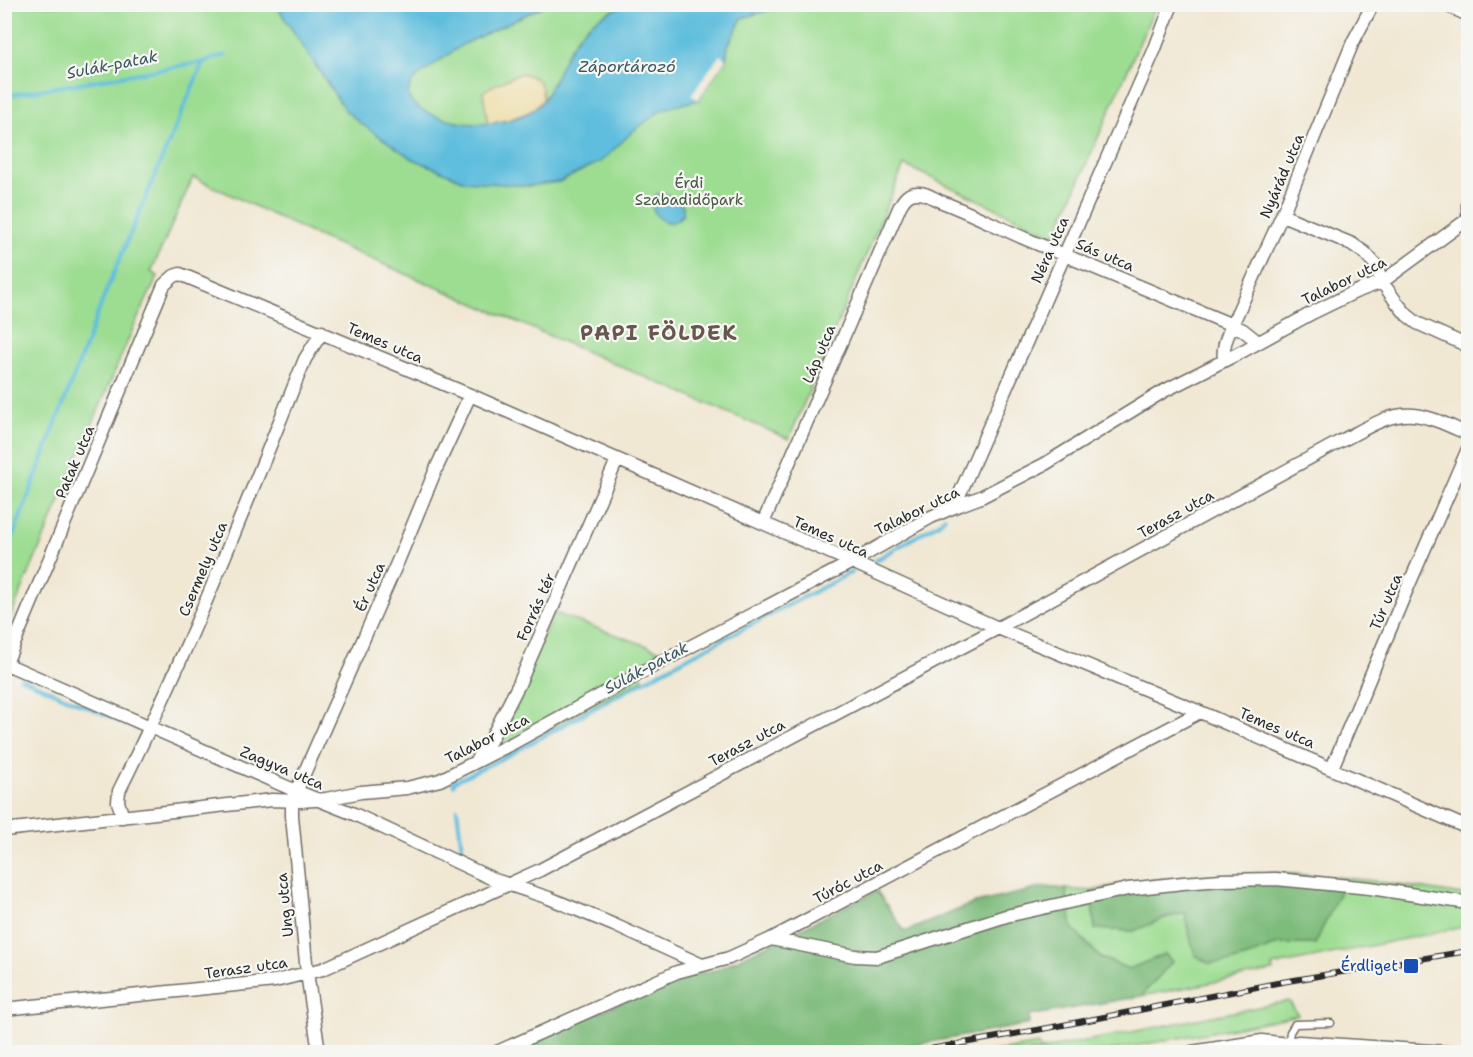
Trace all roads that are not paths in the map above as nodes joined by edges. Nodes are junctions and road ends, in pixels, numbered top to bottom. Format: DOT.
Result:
graph roads {
  1 [pos="1172,4"];
  2 [pos="1373,4"];
  3 [pos="1444,4"];
  4 [pos="1468,15"];
  5 [pos="905,198"];
  6 [pos="1468,201"];
  7 [pos="1468,214"];
  8 [pos="1282,215"];
  9 [pos="1468,219"];
  10 [pos="1064,254"];
  11 [pos="180,274"];
  12 [pos="1382,282"];
  13 [pos="1232,325"];
  14 [pos="322,332"];
  15 [pos="1258,342"];
  16 [pos="1468,346"];
  17 [pos="1224,360"];
  18 [pos="470,395"];
  19 [pos="1468,434"];
  20 [pos="1468,449"];
  21 [pos="617,460"];
  22 [pos="954,507"];
  23 [pos="763,523"];
  24 [pos="852,562"];
  25 [pos="998,628"];
  26 [pos="5,665"];
  27 [pos="1200,712"];
  28 [pos="151,726"];
  29 [pos="475,761"];
  30 [pos="1332,768"];
  31 [pos="361,792"];
  32 [pos="294,796"];
  33 [pos="318,800"];
  34 [pos="354,814"];
  35 [pos="123,817"];
  36 [pos="1468,828"];
  37 [pos="4,830"];
  38 [pos="540,870"];
  39 [pos="508,884"];
  40 [pos="549,898"];
  41 [pos="1468,903"];
  42 [pos="771,939"];
  43 [pos="702,965"];
  44 [pos="307,974"];
  45 [pos="4,1009"];
  46 [pos="1330,1023"];
  47 [pos="1288,1044"];
  48 [pos="1261,1047"];
  49 [pos="319,1053"];
  50 [pos="497,1053"];
  51 [pos="1192,1053"];
  52 [pos="1447,1053"];
  1 -- 10 [label="street, Néra utca"];
  2 -- 8 [label="street, Nyárád utca"];
  3 -- 4 [label="street"];
  5 -- 10 [label="street, Sás utca"];
  5 -- 23 [label="street, Láp utca"];
  6 -- 7 [label="street"];
  8 -- 12 [label="street"];
  8 -- 13 [label="street, Nyárád utca"];
  9 -- 12 [label="street, Talabor utca"];
  10 -- 13 [label="street, Sás utca"];
  10 -- 22 [label="street, Néra utca"];
  11 -- 14 [label="street, Temes utca"];
  11 -- 26 [label="street, Patak utca"];
  12 -- 15 [label="street, Talabor utca"];
  12 -- 16 [label="street"];
  13 -- 15 [label="street, Sás utca"];
  13 -- 17 [label="street, Nyárád utca"];
  14 -- 18 [label="street, Temes utca"];
  14 -- 28 [label="street, Csermely utca"];
  15 -- 17 [label="street, Talabor utca"];
  17 -- 22 [label="street, Talabor utca"];
  18 -- 21 [label="street, Temes utca"];
  18 -- 32 [label="street, Ér utca"];
  19 -- 25 [label="street, Terasz utca"];
  20 -- 30 [label="street, Túr utca"];
  21 -- 23 [label="street, Temes utca"];
  21 -- 29 [label="street, Forrás tér"];
  22 -- 24 [label="street, Talabor utca"];
  23 -- 24 [label="street, Temes utca"];
  24 -- 25 [label="street, Temes utca"];
  24 -- 29 [label="street, Talabor utca"];
  25 -- 27 [label="street, Temes utca"];
  25 -- 38 [label="street, Terasz utca"];
  26 -- 28 [label="street, Zagyva utca"];
  27 -- 30 [label="street, Temes utca"];
  27 -- 42 [label="street, Túróc utca"];
  28 -- 32 [label="street, Zagyva utca"];
  28 -- 35 [label="street, Csermely utca"];
  29 -- 31 [label="street, Talabor utca"];
  30 -- 36 [label="street, Temes utca"];
  31 -- 33 [label="street, Talabor utca"];
  31 -- 34 [label="street"];
  32 -- 33 [label="street, Zagyva utca"];
  32 -- 35 [label="street"];
  32 -- 44 [label="street, Ung utca"];
  33 -- 34 [label="street, Zagyva utca"];
  34 -- 39 [label="street, Zagyva utca"];
  35 -- 37 [label="street"];
  38 -- 39 [label="street, Terasz utca"];
  38 -- 40 [label="street"];
  39 -- 40 [label="street, Zagyva utca"];
  39 -- 44 [label="street, Terasz utca"];
  40 -- 43 [label="street, Zagyva utca"];
  41 -- 42 [label="street"];
  42 -- 43 [label="street, Túróc utca"];
  43 -- 50 [label="street, Túróc utca"];
  44 -- 45 [label="street, Terasz utca"];
  44 -- 49 [label="street, Ung utca"];
  46 -- 47 [label="lane"];
  47 -- 48 [label="street"];
  47 -- 52 [label="street"];
  48 -- 51 [label="street"];
}
